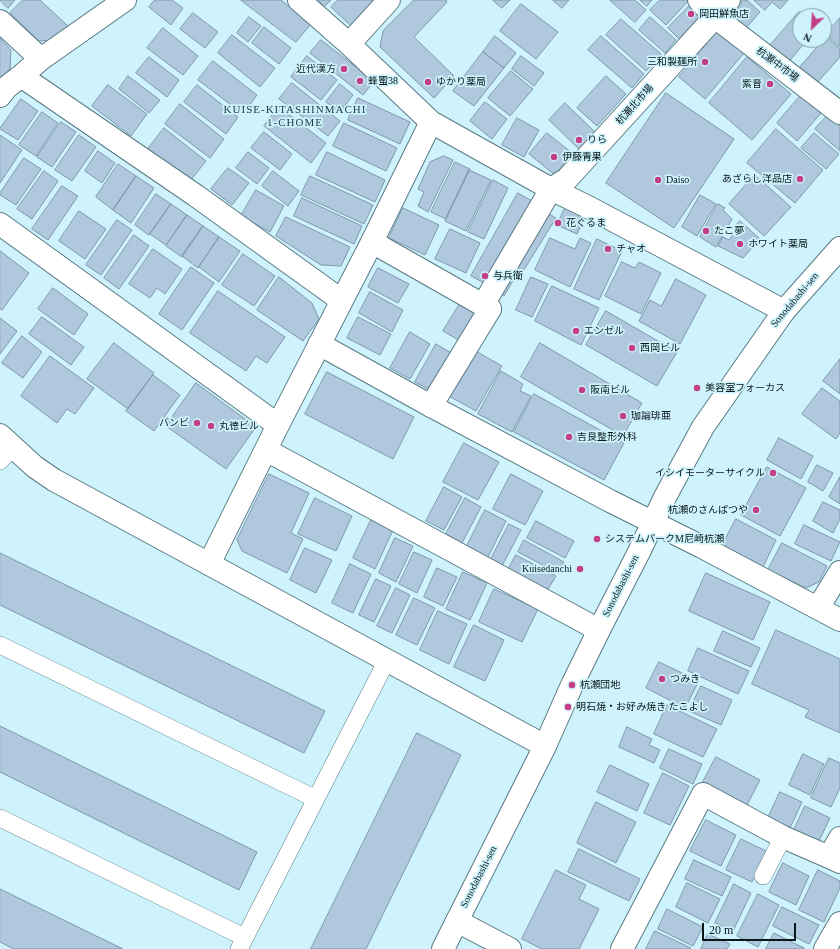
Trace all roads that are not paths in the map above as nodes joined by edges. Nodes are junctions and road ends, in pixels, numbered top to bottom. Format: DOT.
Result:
graph roads {
  1 [pos="125,0"];
  2 [pos="299,0"];
  3 [pos="389,0"];
  4 [pos="699,0"];
  5 [pos="729,0"];
  6 [pos="714,17"];
  7 [pos="0,21"];
  8 [pos="349,44"];
  9 [pos="41,59"];
  10 [pos="21,76"];
  11 [pos="0,96"];
  12 [pos="840,113"];
  13 [pos="431,122"];
  14 [pos="551,189"];
  15 [pos="0,224"];
  16 [pos="372,242"];
  17 [pos="840,248"];
  18 [pos="341,300"];
  19 [pos="486,307"];
  20 [pos="784,311"];
  21 [pos="319,344"];
  22 [pos="431,406"];
  23 [pos="278,425"];
  24 [pos="4,448"];
  25 [pos="266,450"];
  26 [pos="653,522"];
  27 [pos="209,564"];
  28 [pos="840,572"];
  29 [pos="818,608"];
  30 [pos="840,620"];
  31 [pos="599,630"];
  32 [pos="0,645"];
  33 [pos="387,660"];
  34 [pos="545,746"];
  35 [pos="316,799"];
  36 [pos="1,822"];
  37 [pos="783,837"];
  38 [pos="840,838"];
  39 [pos="835,860"];
  40 [pos="763,876"];
  41 [pos="457,921"];
  42 [pos="840,923"];
  43 [pos="241,943"];
  44 [pos="443,949"];
  45 [pos="510,949"];
  46 [pos="622,949"];
  47 [pos="825,949"];
  1 -- 9 [label="street"];
  2 -- 8 [label="street"];
  3 -- 8 [label="street"];
  4 -- 6 [label="street, 杭瀬中市場"];
  5 -- 6 [label="street"];
  6 -- 12 [label="street, 杭瀬中市場"];
  6 -- 14 [label="street, 杭瀬北市場"];
  7 -- 9 [label="street"];
  8 -- 13 [label="street"];
  9 -- 10 [label="street"];
  10 -- 11 [label="street"];
  10 -- 18 [label="street"];
  13 -- 14 [label="street"];
  13 -- 16 [label="street"];
  14 -- 19 [label="street"];
  14 -- 20 [label="street"];
  15 -- 23 [label="street"];
  16 -- 18 [label="street"];
  16 -- 19 [label="street"];
  17 -- 20 [label="street, Sonodabashi-sen"];
  18 -- 21 [label="street"];
  19 -- 22 [label="street"];
  20 -- 26 [label="street, Sonodabashi-sen"];
  21 -- 22 [label="street"];
  21 -- 23 [label="street"];
  22 -- 26 [label="street"];
  23 -- 25 [label="street"];
  24 -- 27 [label="street"];
  25 -- 27 [label="street"];
  25 -- 31 [label="street"];
  26 -- 29 [label="street"];
  26 -- 31 [label="street, Sonodabashi-sen"];
  27 -- 33 [label="street"];
  28 -- 29 [label="street"];
  29 -- 30 [label="street"];
  31 -- 34 [label="street, Sonodabashi-sen"];
  32 -- 35 [label="lane"];
  33 -- 34 [label="street"];
  33 -- 35 [label="lane"];
  34 -- 41 [label="street, Sonodabashi-sen"];
  35 -- 43 [label="lane"];
  36 -- 43 [label="lane"];
  37 -- 39 [label="street"];
  37 -- 40 [label="lane"];
  37 -- 46 [label="street"];
  38 -- 39 [label="street"];
  41 -- 44 [label="street, Sonodabashi-sen"];
  41 -- 45 [label="street"];
  42 -- 47 [label="street"];
}
